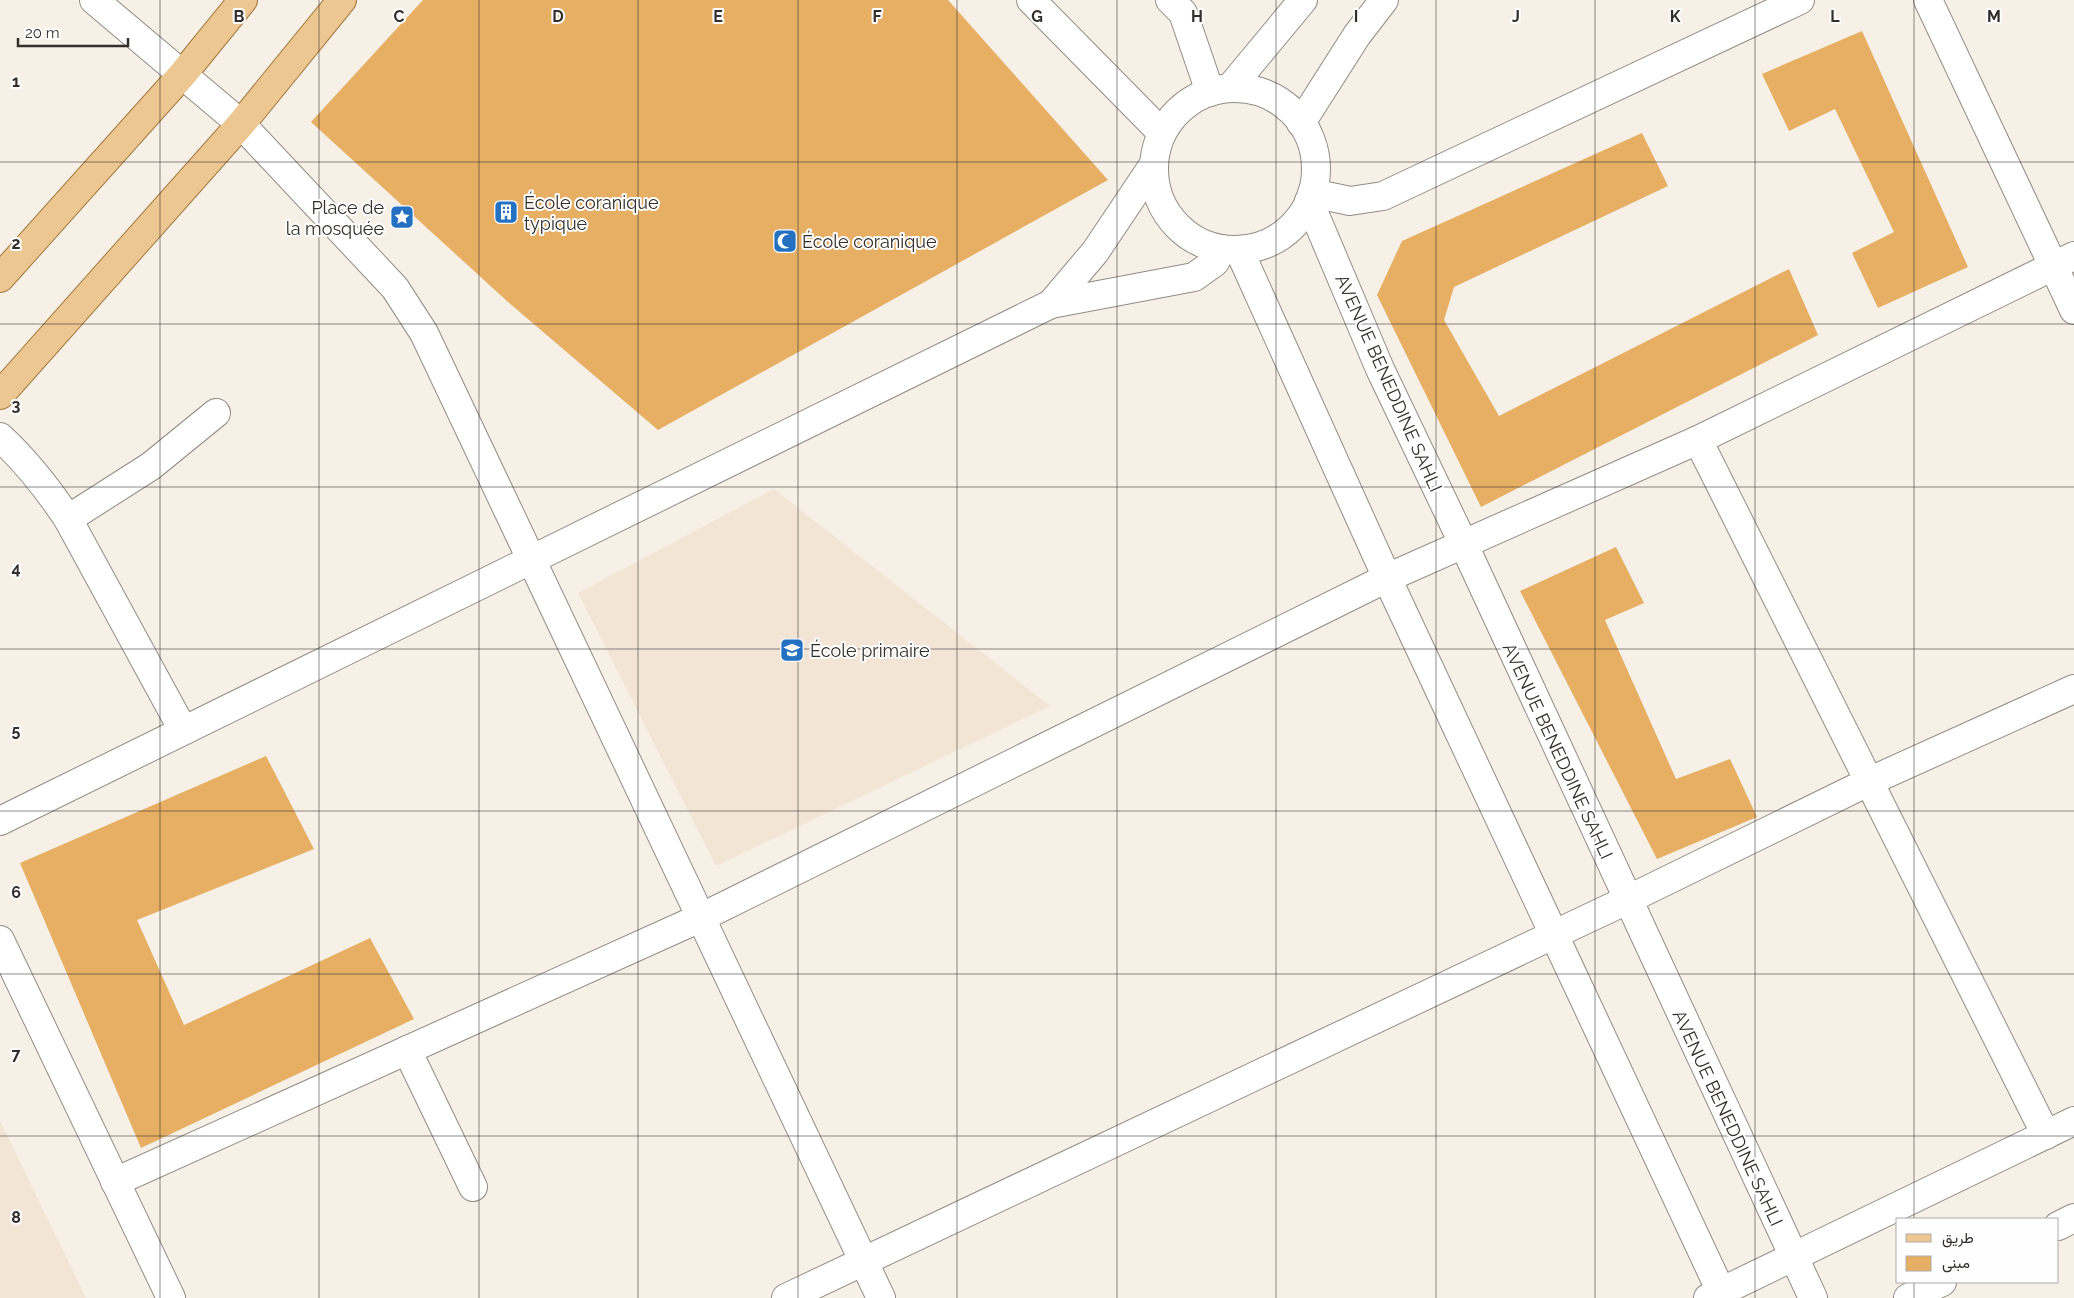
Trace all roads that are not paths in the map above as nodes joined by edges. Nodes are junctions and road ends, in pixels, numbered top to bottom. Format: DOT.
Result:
graph roads {
  1 [pos="94,0"];
  2 [pos="243,0"];
  3 [pos="342,0"];
  4 [pos="1032,0"];
  5 [pos="1170,0"];
  6 [pos="1303,0"];
  7 [pos="1384,0"];
  8 [pos="1800,0"];
  9 [pos="1928,0"];
  10 [pos="182,74"];
  11 [pos="1220,90"];
  12 [pos="1301,123"];
  13 [pos="241,124"];
  14 [pos="1162,133"];
  15 [pos="1154,164"];
  16 [pos="1311,197"];
  17 [pos="1230,250"];
  18 [pos="2064,261"];
  19 [pos="0,278"];
  20 [pos="1051,304"];
  21 [pos="2074,310"];
  22 [pos="0,395"];
  23 [pos="216,413"];
  24 [pos="0,437"];
  25 [pos="1698,440"];
  26 [pos="68,519"];
  27 [pos="1464,545"];
  28 [pos="530,559"];
  29 [pos="1387,578"];
  30 [pos="2074,688"];
  31 [pos="183,730"];
  32 [pos="1868,782"];
  33 [pos="0,821"];
  34 [pos="1627,900"];
  35 [pos="700,918"];
  36 [pos="1554,934"];
  37 [pos="0,940"];
  38 [pos="407,1050"];
  39 [pos="2074,1121"];
  40 [pos="2046,1135"];
  41 [pos="115,1182"];
  42 [pos="473,1187"];
  43 [pos="2074,1218"];
  44 [pos="2059,1226"];
  45 [pos="1793,1257"];
  46 [pos="863,1261"];
  47 [pos="1940,1283"];
  48 [pos="1718,1296"];
  49 [pos="171,1298"];
  50 [pos="786,1298"];
  51 [pos="881,1298"];
  52 [pos="1813,1298"];
  53 [pos="1908,1298"];
  1 -- 10 [label="street"];
  2 -- 10 [label="main road"];
  3 -- 13 [label="main road"];
  4 -- 14 [label="street"];
  5 -- 11 [label="street"];
  6 -- 11 [label="street"];
  7 -- 12 [label="street"];
  8 -- 16 [label="street"];
  9 -- 18 [label="street"];
  10 -- 13 [label="street"];
  10 -- 19 [label="main road"];
  11 -- 12 [label="street"];
  11 -- 14 [label="street"];
  12 -- 16 [label="street"];
  13 -- 22 [label="main road"];
  13 -- 28 [label="street"];
  14 -- 15 [label="street"];
  15 -- 17 [label="street"];
  15 -- 20 [label="street"];
  16 -- 17 [label="street"];
  16 -- 27 [label="street, AVENUE BENEDDINE SAHLI"];
  17 -- 20 [label="street"];
  17 -- 29 [label="street"];
  18 -- 21 [label="street"];
  18 -- 25 [label="street"];
  20 -- 28 [label="street"];
  23 -- 26 [label="street"];
  24 -- 26 [label="street"];
  25 -- 27 [label="street"];
  25 -- 32 [label="street"];
  26 -- 31 [label="street"];
  27 -- 29 [label="street"];
  27 -- 34 [label="street, AVENUE BENEDDINE SAHLI"];
  28 -- 31 [label="street"];
  28 -- 35 [label="street"];
  29 -- 35 [label="street"];
  29 -- 36 [label="street"];
  30 -- 32 [label="street"];
  31 -- 33 [label="street"];
  32 -- 34 [label="street"];
  32 -- 40 [label="street"];
  34 -- 36 [label="street"];
  34 -- 45 [label="street, AVENUE BENEDDINE SAHLI"];
  35 -- 38 [label="street"];
  35 -- 46 [label="street"];
  36 -- 46 [label="street"];
  36 -- 48 [label="street"];
  37 -- 41 [label="street"];
  38 -- 41 [label="street"];
  38 -- 42 [label="street"];
  39 -- 40 [label="street"];
  40 -- 45 [label="street"];
  41 -- 49 [label="street"];
  43 -- 44 [label="street"];
  45 -- 48 [label="street"];
  45 -- 52 [label="street, AVENUE BENEDDINE SAHLI"];
  46 -- 50 [label="street"];
  46 -- 51 [label="street"];
  47 -- 53 [label="street"];
}
